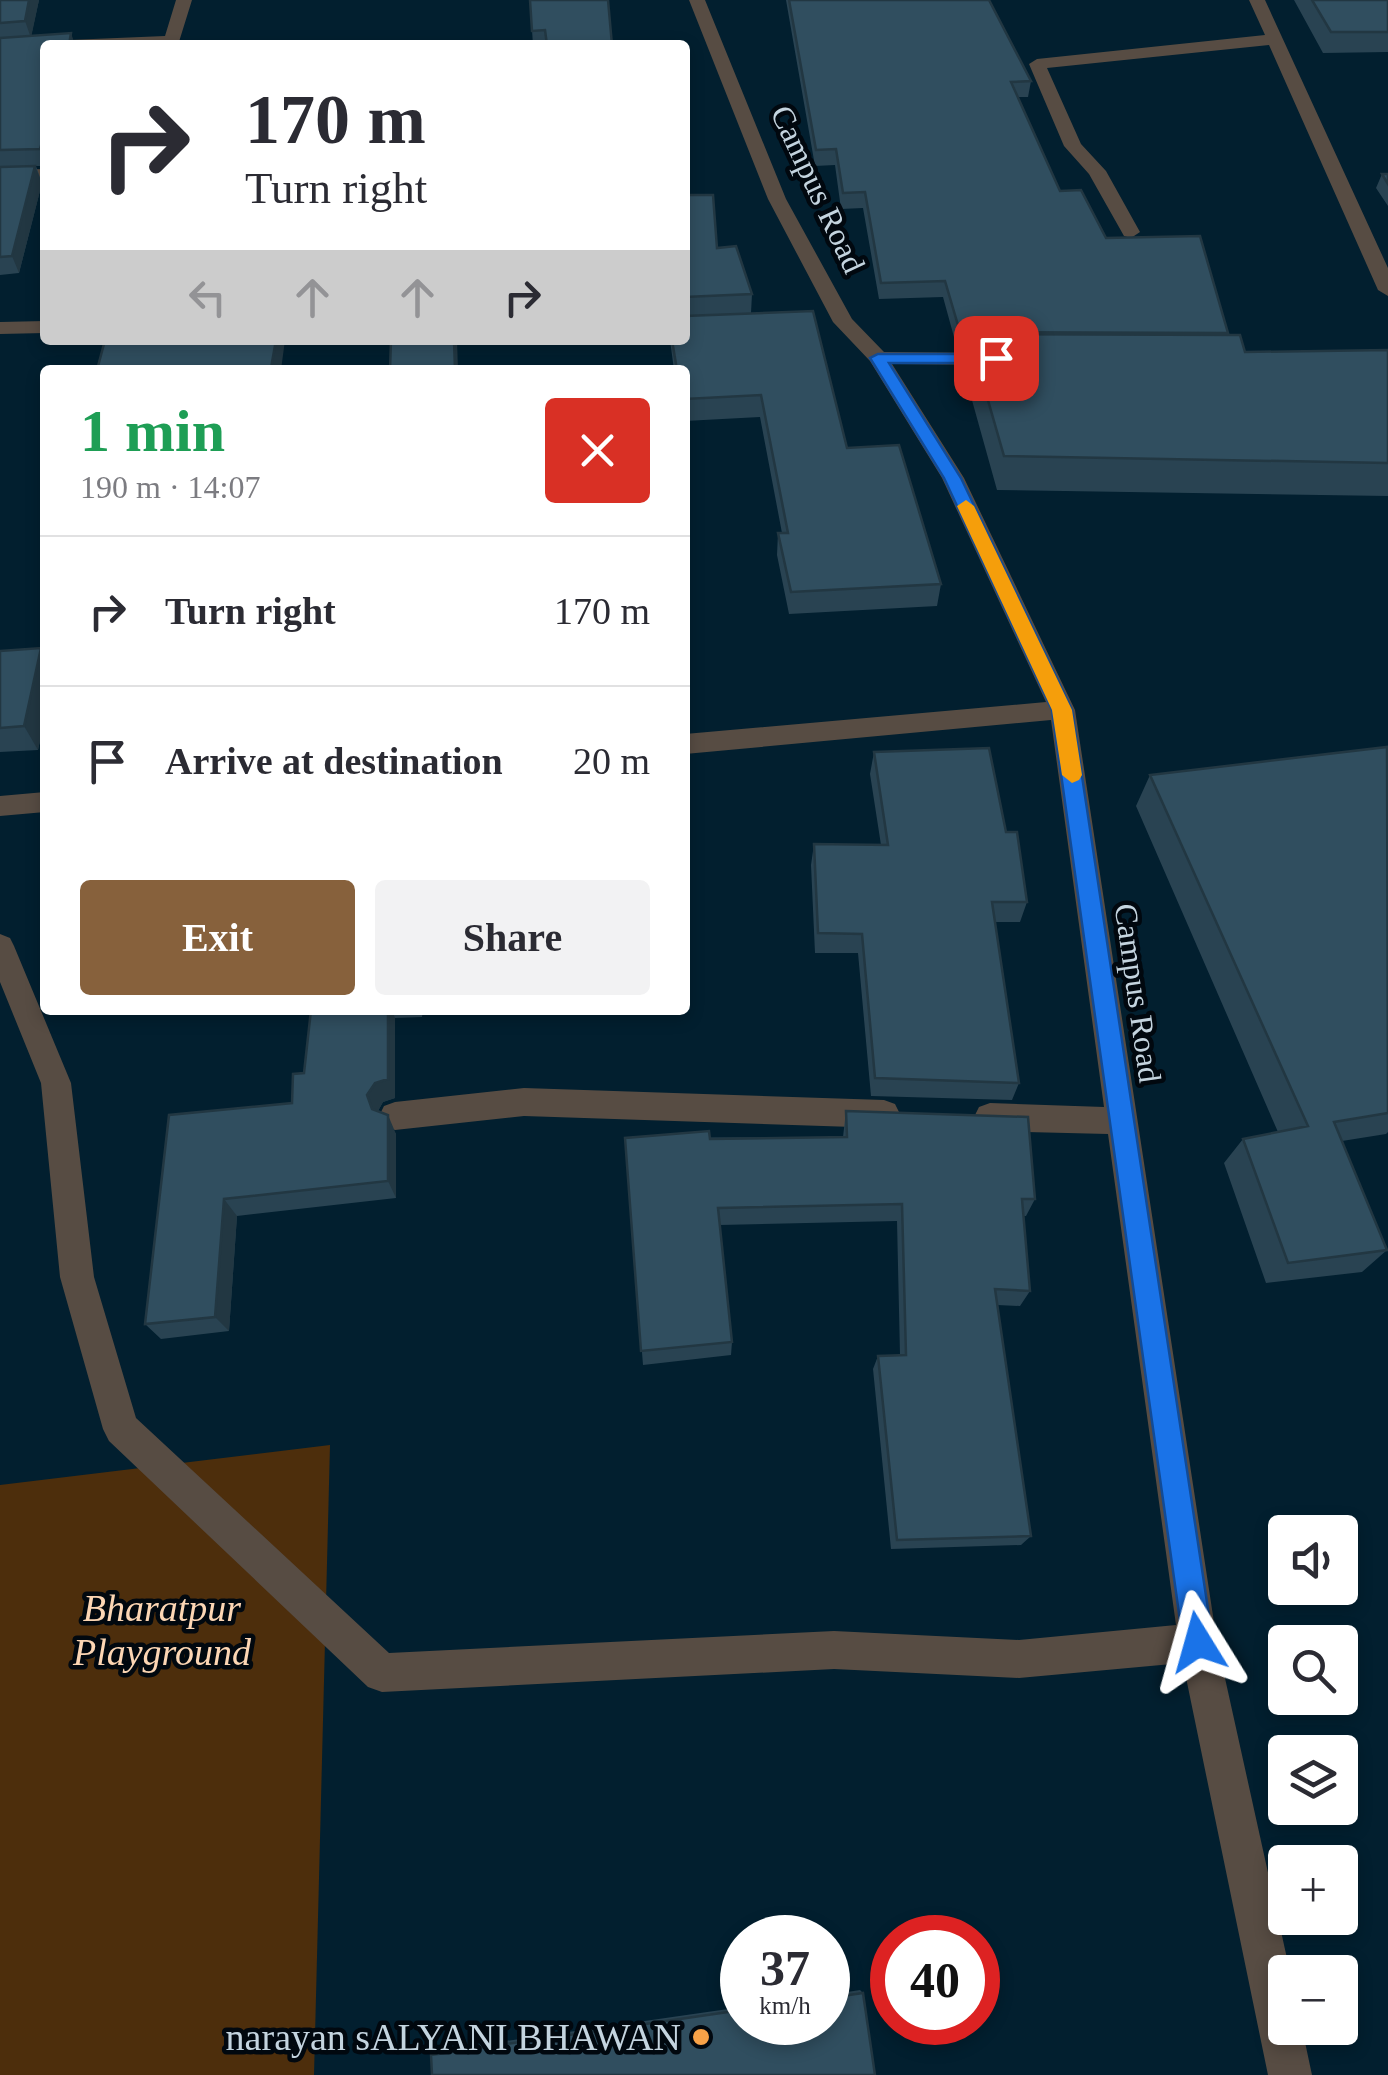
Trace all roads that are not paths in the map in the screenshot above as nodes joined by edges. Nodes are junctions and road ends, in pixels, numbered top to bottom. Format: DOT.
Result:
graph roads {
  1 [pos="184,0"];
  2 [pos="697,0"];
  3 [pos="1257,0"];
  4 [pos="171,40"];
  5 [pos="1275,40"];
  6 [pos="40,174"];
  7 [pos="0,175"];
  8 [pos="1132,232"];
  9 [pos="1386,279"];
  10 [pos="40,326"];
  11 [pos="0,328"];
  12 [pos="878,358"];
  13 [pos="1035,358"];
  14 [pos="1062,710"];
  15 [pos="690,744"];
  16 [pos="40,802"];
  17 [pos="0,806"];
  18 [pos="0,946"];
  19 [pos="922,1115"];
  20 [pos="395,1116"];
  21 [pos="962,1116"];
  22 [pos="1122,1121"];
  23 [pos="1198,1642"];
  24 [pos="1290,2075"];
  1 -- 4 [label="street"];
  2 -- 12 [label="street, Campus Road"];
  3 -- 5 [label="street"];
  5 -- 8 [label="street"];
  5 -- 9 [label="street"];
  6 -- 7 [label="street"];
  10 -- 11 [label="street"];
  12 -- 13 [label="street"];
  12 -- 14 [label="street, Campus Road"];
  14 -- 15 [label="street"];
  14 -- 22 [label="street, Campus Road"];
  16 -- 17 [label="street"];
  18 -- 23 [label="street"];
  19 -- 20 [label="street"];
  21 -- 22 [label="street"];
  22 -- 23 [label="street, Campus Road"];
  23 -- 24 [label="street, Campus Road"];
}
